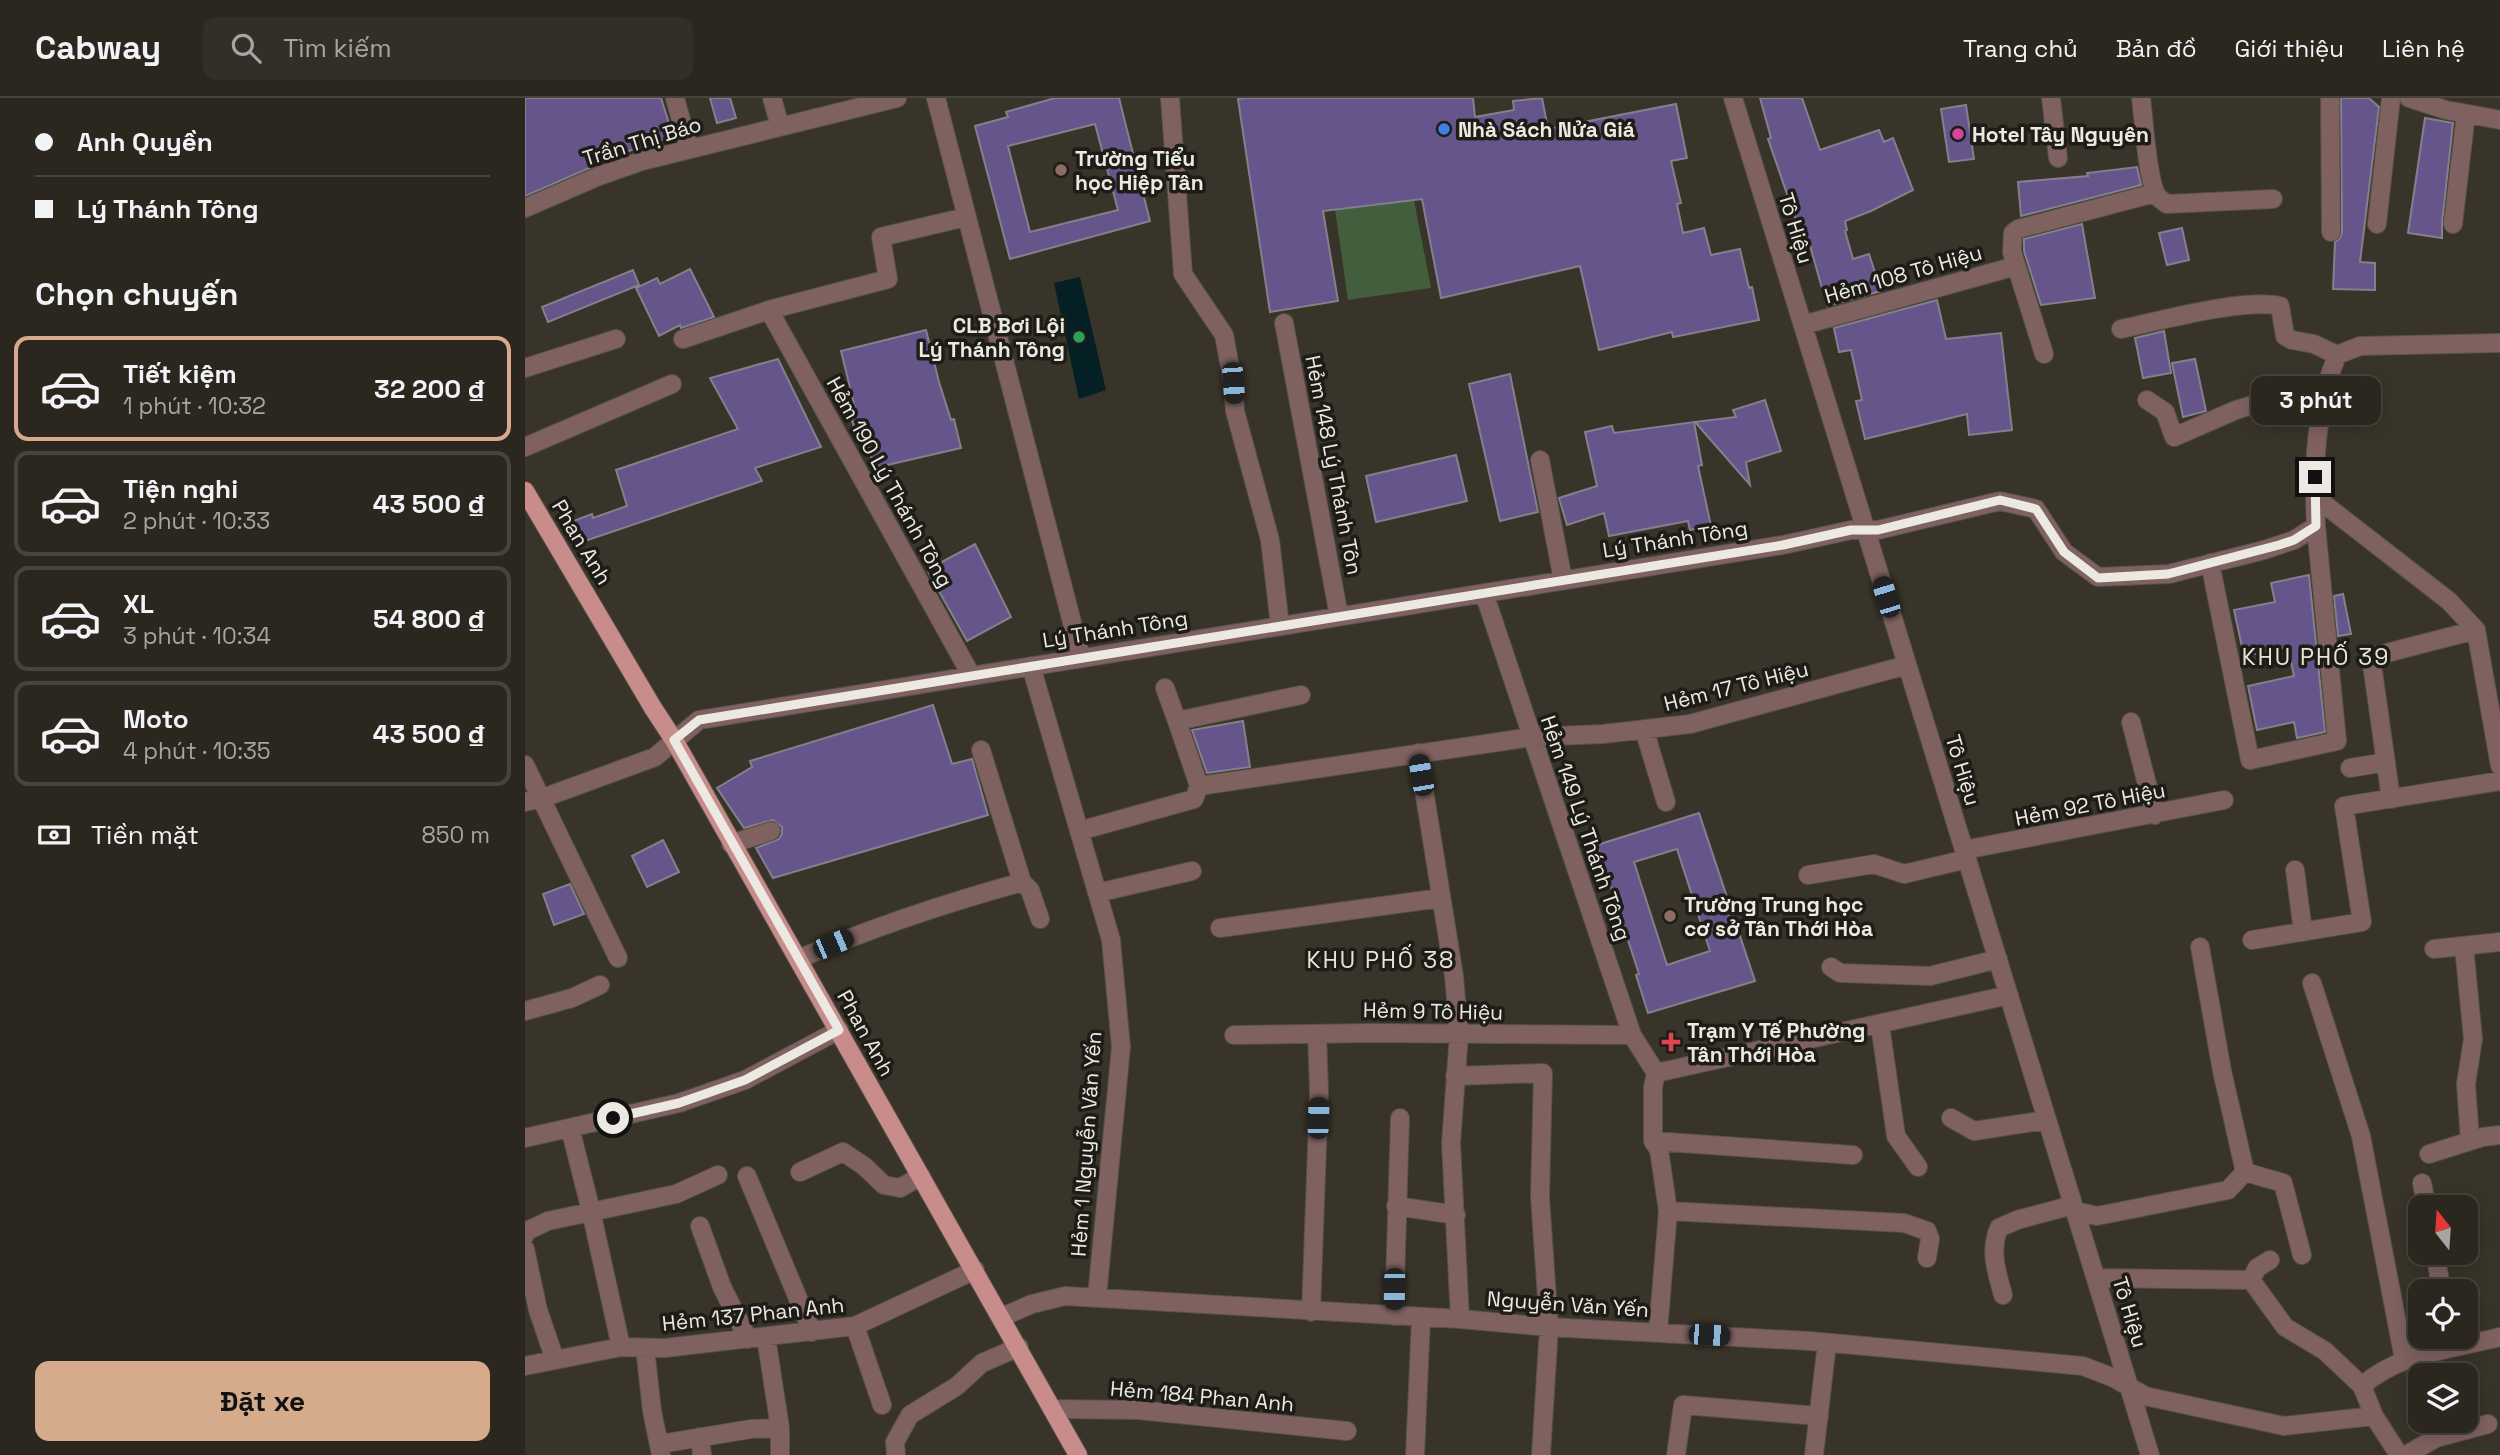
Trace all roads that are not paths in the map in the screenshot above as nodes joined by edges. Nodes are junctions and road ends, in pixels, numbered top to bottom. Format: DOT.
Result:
graph roads {
  1 [pos="675,98"];
  2 [pos="772,98"];
  3 [pos="897,98"];
  4 [pos="936,98"];
  5 [pos="1170,98"];
  6 [pos="1733,98"];
  7 [pos="2051,98"];
  8 [pos="2141,98"];
  9 [pos="2330,98"];
  10 [pos="2391,98"];
  11 [pos="2409,98"];
  12 [pos="879,100"];
  13 [pos="855,103"];
  14 [pos="2466,114"];
  15 [pos="2500,120"];
  16 [pos="780,127"];
  17 [pos="689,149"];
  18 [pos="2058,158"];
  19 [pos="2155,193"];
  20 [pos="2273,200"];
  21 [pos="525,208"];
  22 [pos="966,217"];
  23 [pos="2377,224"];
  24 [pos="2453,225"];
  25 [pos="2331,232"];
  26 [pos="2016,266"];
  27 [pos="769,310"];
  28 [pos="1284,323"];
  29 [pos="1803,325"];
  30 [pos="2121,329"];
  31 [pos="616,339"];
  32 [pos="683,339"];
  33 [pos="2500,343"];
  34 [pos="2044,354"];
  35 [pos="2337,355"];
  36 [pos="525,368"];
  37 [pos="2326,382"];
  38 [pos="672,384"];
  39 [pos="2147,400"];
  40 [pos="525,447"];
  41 [pos="1539,460"];
  42 [pos="525,491"];
  43 [pos="2315,497"];
  44 [pos="2316,526"];
  45 [pos="1865,530"];
  46 [pos="2210,563"];
  47 [pos="1563,580"];
  48 [pos="1484,593"];
  49 [pos="1339,616"];
  50 [pos="1280,626"];
  51 [pos="2476,630"];
  52 [pos="1081,657"];
  53 [pos="1907,665"];
  54 [pos="1031,666"];
  55 [pos="971,675"];
  56 [pos="1165,688"];
  57 [pos="1301,695"];
  58 [pos="1177,721"];
  59 [pos="2131,722"];
  60 [pos="1644,729"];
  61 [pos="1531,737"];
  62 [pos="674,740"];
  63 [pos="981,750"];
  64 [pos="1417,753"];
  65 [pos="2386,762"];
  66 [pos="525,765"];
  67 [pos="2500,766"];
  68 [pos="2350,768"];
  69 [pos="1193,777"];
  70 [pos="2500,781"];
  71 [pos="2391,799"];
  72 [pos="534,800"];
  73 [pos="2224,800"];
  74 [pos="1666,802"];
  75 [pos="2155,815"];
  76 [pos="771,831"];
  77 [pos="1079,831"];
  78 [pos="731,844"];
  79 [pos="1966,855"];
  80 [pos="2295,870"];
  81 [pos="1192,871"];
  82 [pos="1808,875"];
  83 [pos="1022,882"];
  84 [pos="1097,893"];
  85 [pos="1441,898"];
  86 [pos="1041,919"];
  87 [pos="1220,928"];
  88 [pos="2303,932"];
  89 [pos="2252,940"];
  90 [pos="2500,942"];
  91 [pos="2463,946"];
  92 [pos="2200,947"];
  93 [pos="2434,949"];
  94 [pos="618,958"];
  95 [pos="1998,958"];
  96 [pos="798,959"];
  97 [pos="1831,967"];
  98 [pos="2312,983"];
  99 [pos="600,985"];
  100 [pos="2009,995"];
  101 [pos="525,1011"];
  102 [pos="1880,1025"];
  103 [pos="839,1030"];
  104 [pos="1317,1034"];
  105 [pos="1459,1034"];
  106 [pos="1234,1035"];
  107 [pos="1632,1035"];
  108 [pos="1656,1073"];
  109 [pos="1455,1076"];
  110 [pos="1399,1118"];
  111 [pos="1951,1118"];
  112 [pos="2047,1120"];
  113 [pos="570,1128"];
  114 [pos="2500,1135"];
  115 [pos="525,1138"];
  116 [pos="1653,1141"];
  117 [pos="2470,1141"];
  118 [pos="2429,1154"];
  119 [pos="1853,1155"];
  120 [pos="1917,1167"];
  121 [pos="800,1172"];
  122 [pos="2245,1172"];
  123 [pos="718,1175"];
  124 [pos="747,1176"];
  125 [pos="921,1176"];
  126 [pos="2422,1183"];
  127 [pos="2424,1195"];
  128 [pos="1396,1206"];
  129 [pos="2074,1208"];
  130 [pos="591,1210"];
  131 [pos="1668,1211"];
  132 [pos="1456,1215"];
  133 [pos="700,1226"];
  134 [pos="525,1235"];
  135 [pos="525,1249"];
  136 [pos="2302,1255"];
  137 [pos="1927,1258"];
  138 [pos="2270,1260"];
  139 [pos="975,1270"];
  140 [pos="2097,1278"];
  141 [pos="2251,1280"];
  142 [pos="2003,1295"];
  143 [pos="1097,1297"];
  144 [pos="1311,1312"];
  145 [pos="1394,1316"];
  146 [pos="1002,1317"];
  147 [pos="1421,1318"];
  148 [pos="1460,1320"];
  149 [pos="855,1326"];
  150 [pos="1549,1327"];
  151 [pos="812,1332"];
  152 [pos="1658,1332"];
  153 [pos="2500,1337"];
  154 [pos="757,1338"];
  155 [pos="2478,1340"];
  156 [pos="1827,1343"];
  157 [pos="621,1347"];
  158 [pos="1019,1347"];
  159 [pos="645,1348"];
  160 [pos="2433,1349"];
  161 [pos="2403,1359"];
  162 [pos="555,1360"];
  163 [pos="525,1366"];
  164 [pos="2361,1385"];
  165 [pos="2129,1388"];
  166 [pos="882,1405"];
  167 [pos="1053,1409"];
  168 [pos="1819,1416"];
  169 [pos="2374,1416"];
  170 [pos="2488,1424"];
  171 [pos="780,1427"];
  172 [pos="1347,1431"];
  173 [pos="700,1437"];
  174 [pos="661,1450"];
  175 [pos="702,1455"];
  176 [pos="780,1455"];
  177 [pos="795,1455"];
  178 [pos="896,1455"];
  179 [pos="1078,1455"];
  180 [pos="1415,1455"];
  181 [pos="1541,1455"];
  182 [pos="1676,1455"];
  183 [pos="1814,1455"];
  184 [pos="2150,1455"];
  185 [pos="2399,1455"];
  186 [pos="2406,1455"];
  1 -- 17 [label="street"];
  2 -- 16 [label="street"];
  3 -- 12 [label="street, Trần Thị Báo"];
  4 -- 22 [label="street"];
  5 -- 50 [label="street"];
  6 -- 29 [label="street, Tô Hiệu"];
  7 -- 18 [label="street"];
  8 -- 19 [label="street"];
  9 -- 25 [label="street"];
  10 -- 23 [label="street"];
  11 -- 14 [label="street"];
  12 -- 13 [label="street, Trần Thị Báo"];
  13 -- 16 [label="street, Trần Thị Báo"];
  14 -- 15 [label="street"];
  14 -- 24 [label="street"];
  16 -- 17 [label="street, Trần Thị Báo"];
  17 -- 21 [label="street, Trần Thị Báo"];
  19 -- 20 [label="street"];
  19 -- 26 [label="street"];
  22 -- 27 [label="street"];
  22 -- 52 [label="street"];
  26 -- 29 [label="street, Hẻm 108 Tô Hiệu"];
  26 -- 34 [label="street"];
  27 -- 32 [label="street"];
  27 -- 55 [label="street, Hẻm 190 Lý Thánh Tông"];
  28 -- 49 [label="street, Hẻm 148 Lý Thánh Tôn"];
  29 -- 45 [label="street, Tô Hiệu"];
  30 -- 35 [label="street"];
  31 -- 36 [label="street"];
  33 -- 35 [label="street"];
  35 -- 37 [label="street"];
  37 -- 39 [label="street"];
  37 -- 43 [label="street"];
  38 -- 40 [label="street"];
  41 -- 47 [label="street"];
  42 -- 62 [label="main road, Phan Anh"];
  43 -- 44 [label="street"];
  43 -- 51 [label="street"];
  44 -- 46 [label="street, Lý Thánh Tông"];
  44 -- 46 [label="street"];
  45 -- 46 [label="street, Lý Thánh Tông"];
  45 -- 47 [label="street, Lý Thánh Tông"];
  45 -- 53 [label="street, Tô Hiệu"];
  47 -- 48 [label="street, Lý Thánh Tông"];
  48 -- 49 [label="street, Lý Thánh Tông"];
  48 -- 61 [label="street, Hẻm 149 Lý Thánh Tông"];
  49 -- 50 [label="street, Lý Thánh Tông"];
  50 -- 52 [label="street, Lý Thánh Tông"];
  51 -- 65 [label="street"];
  51 -- 67 [label="street"];
  52 -- 54 [label="street, Lý Thánh Tông"];
  53 -- 60 [label="street, Hẻm 17 Tô Hiệu"];
  53 -- 79 [label="street, Tô Hiệu"];
  54 -- 55 [label="street, Lý Thánh Tông"];
  54 -- 77 [label="street, Hẻm 1 Nguyễn Văn Yến"];
  55 -- 62 [label="street, Lý Thánh Tông"];
  56 -- 58 [label="street"];
  57 -- 58 [label="street"];
  58 -- 69 [label="street"];
  59 -- 75 [label="street"];
  60 -- 61 [label="street, Hẻm 17 Tô Hiệu"];
  60 -- 74 [label="street"];
  61 -- 64 [label="street, Hẻm 17 Tô Hiệu"];
  61 -- 107 [label="street, Hẻm 149 Lý Thánh Tông"];
  62 -- 72 [label="street, Lý Thánh Tông"];
  62 -- 78 [label="main road, Phan Anh"];
  63 -- 83 [label="street"];
  64 -- 69 [label="street, Hẻm 17 Tô Hiệu"];
  64 -- 85 [label="street"];
  65 -- 68 [label="street"];
  65 -- 71 [label="street"];
  66 -- 72 [label="street"];
  69 -- 77 [label="street"];
  70 -- 71 [label="street"];
  71 -- 88 [label="street"];
  72 -- 94 [label="street"];
  73 -- 75 [label="street, Hẻm 92 Tô Hiệu"];
  75 -- 79 [label="street, Hẻm 92 Tô Hiệu"];
  76 -- 78 [label="street"];
  77 -- 84 [label="street, Hẻm 1 Nguyễn Văn Yến"];
  78 -- 96 [label="main road, Phan Anh"];
  79 -- 82 [label="street, Hẻm 92 Tô Hiệu"];
  79 -- 95 [label="street, Tô Hiệu"];
  80 -- 88 [label="street"];
  81 -- 84 [label="street"];
  83 -- 86 [label="street"];
  83 -- 96 [label="street"];
  84 -- 143 [label="street, Hẻm 1 Nguyễn Văn Yến"];
  85 -- 87 [label="street"];
  85 -- 105 [label="street"];
  88 -- 89 [label="street"];
  90 -- 91 [label="street"];
  91 -- 93 [label="street"];
  91 -- 117 [label="street"];
  92 -- 122 [label="street"];
  95 -- 97 [label="street"];
  95 -- 100 [label="street, Tô Hiệu"];
  96 -- 103 [label="main road, Phan Anh"];
  98 -- 161 [label="street"];
  99 -- 101 [label="street"];
  100 -- 102 [label="street"];
  100 -- 112 [label="street, Tô Hiệu"];
  102 -- 108 [label="street"];
  102 -- 120 [label="street"];
  103 -- 113 [label="street"];
  103 -- 125 [label="main road, Phan Anh"];
  104 -- 105 [label="street, Hẻm 9 Tô Hiệu"];
  104 -- 106 [label="street, Hẻm 9 Tô Hiệu"];
  104 -- 144 [label="street"];
  105 -- 107 [label="street, Hẻm 9 Tô Hiệu"];
  105 -- 109 [label="street"];
  107 -- 108 [label="street, Hẻm 149 Lý Thánh Tông"];
  108 -- 116 [label="street"];
  109 -- 132 [label="street"];
  109 -- 150 [label="street"];
  110 -- 128 [label="street"];
  111 -- 112 [label="street"];
  112 -- 129 [label="street, Tô Hiệu"];
  113 -- 115 [label="street"];
  113 -- 130 [label="street"];
  114 -- 117 [label="street"];
  116 -- 119 [label="street"];
  116 -- 131 [label="street"];
  117 -- 118 [label="street"];
  121 -- 125 [label="street"];
  122 -- 129 [label="street"];
  122 -- 136 [label="street"];
  123 -- 130 [label="street"];
  124 -- 151 [label="street"];
  125 -- 139 [label="main road, Phan Anh"];
  126 -- 127 [label="street"];
  128 -- 132 [label="street"];
  128 -- 145 [label="street"];
  129 -- 140 [label="street, Tô Hiệu"];
  129 -- 142 [label="street"];
  130 -- 134 [label="street"];
  130 -- 157 [label="street"];
  131 -- 137 [label="street"];
  131 -- 152 [label="street"];
  132 -- 148 [label="street"];
  133 -- 154 [label="street"];
  135 -- 162 [label="street"];
  138 -- 141 [label="street"];
  139 -- 146 [label="main road, Phan Anh"];
  139 -- 149 [label="street, Hẻm 137 Phan Anh"];
  140 -- 141 [label="street"];
  140 -- 165 [label="street, Tô Hiệu"];
  141 -- 164 [label="street"];
  143 -- 144 [label="street, Nguyễn Văn Yến"];
  143 -- 146 [label="street, Nguyễn Văn Yến"];
  144 -- 145 [label="street, Nguyễn Văn Yến"];
  145 -- 147 [label="street, Nguyễn Văn Yến"];
  146 -- 158 [label="main road, Phan Anh"];
  147 -- 148 [label="street, Nguyễn Văn Yến"];
  147 -- 180 [label="street"];
  148 -- 150 [label="street, Nguyễn Văn Yến"];
  149 -- 151 [label="street, Hẻm 137 Phan Anh"];
  149 -- 166 [label="street"];
  150 -- 152 [label="street, Nguyễn Văn Yến"];
  150 -- 181 [label="street"];
  151 -- 154 [label="street, Hẻm 137 Phan Anh"];
  152 -- 156 [label="street, Nguyễn Văn Yến"];
  153 -- 155 [label="street"];
  154 -- 159 [label="street, Hẻm 137 Phan Anh"];
  154 -- 171 [label="street"];
  156 -- 165 [label="street, Nguyễn Văn Yến"];
  156 -- 168 [label="street"];
  157 -- 159 [label="street, Hẻm 137 Phan Anh"];
  157 -- 162 [label="street, Hẻm 137 Phan Anh"];
  158 -- 167 [label="main road, Phan Anh"];
  158 -- 178 [label="street"];
  159 -- 174 [label="street"];
  160 -- 161 [label="street"];
  161 -- 164 [label="street"];
  162 -- 163 [label="street, Hẻm 137 Phan Anh"];
  164 -- 169 [label="street"];
  165 -- 169 [label="street, Nguyễn Văn Yến"];
  165 -- 184 [label="street, Tô Hiệu"];
  167 -- 172 [label="street, Hẻm 184 Phan Anh"];
  167 -- 179 [label="main road, Phan Anh"];
  168 -- 182 [label="street"];
  168 -- 183 [label="street"];
  169 -- 185 [label="street"];
  170 -- 186 [label="street"];
  171 -- 173 [label="street"];
  171 -- 176 [label="street"];
  171 -- 177 [label="street"];
  173 -- 174 [label="street"];
  173 -- 175 [label="street"];
}
